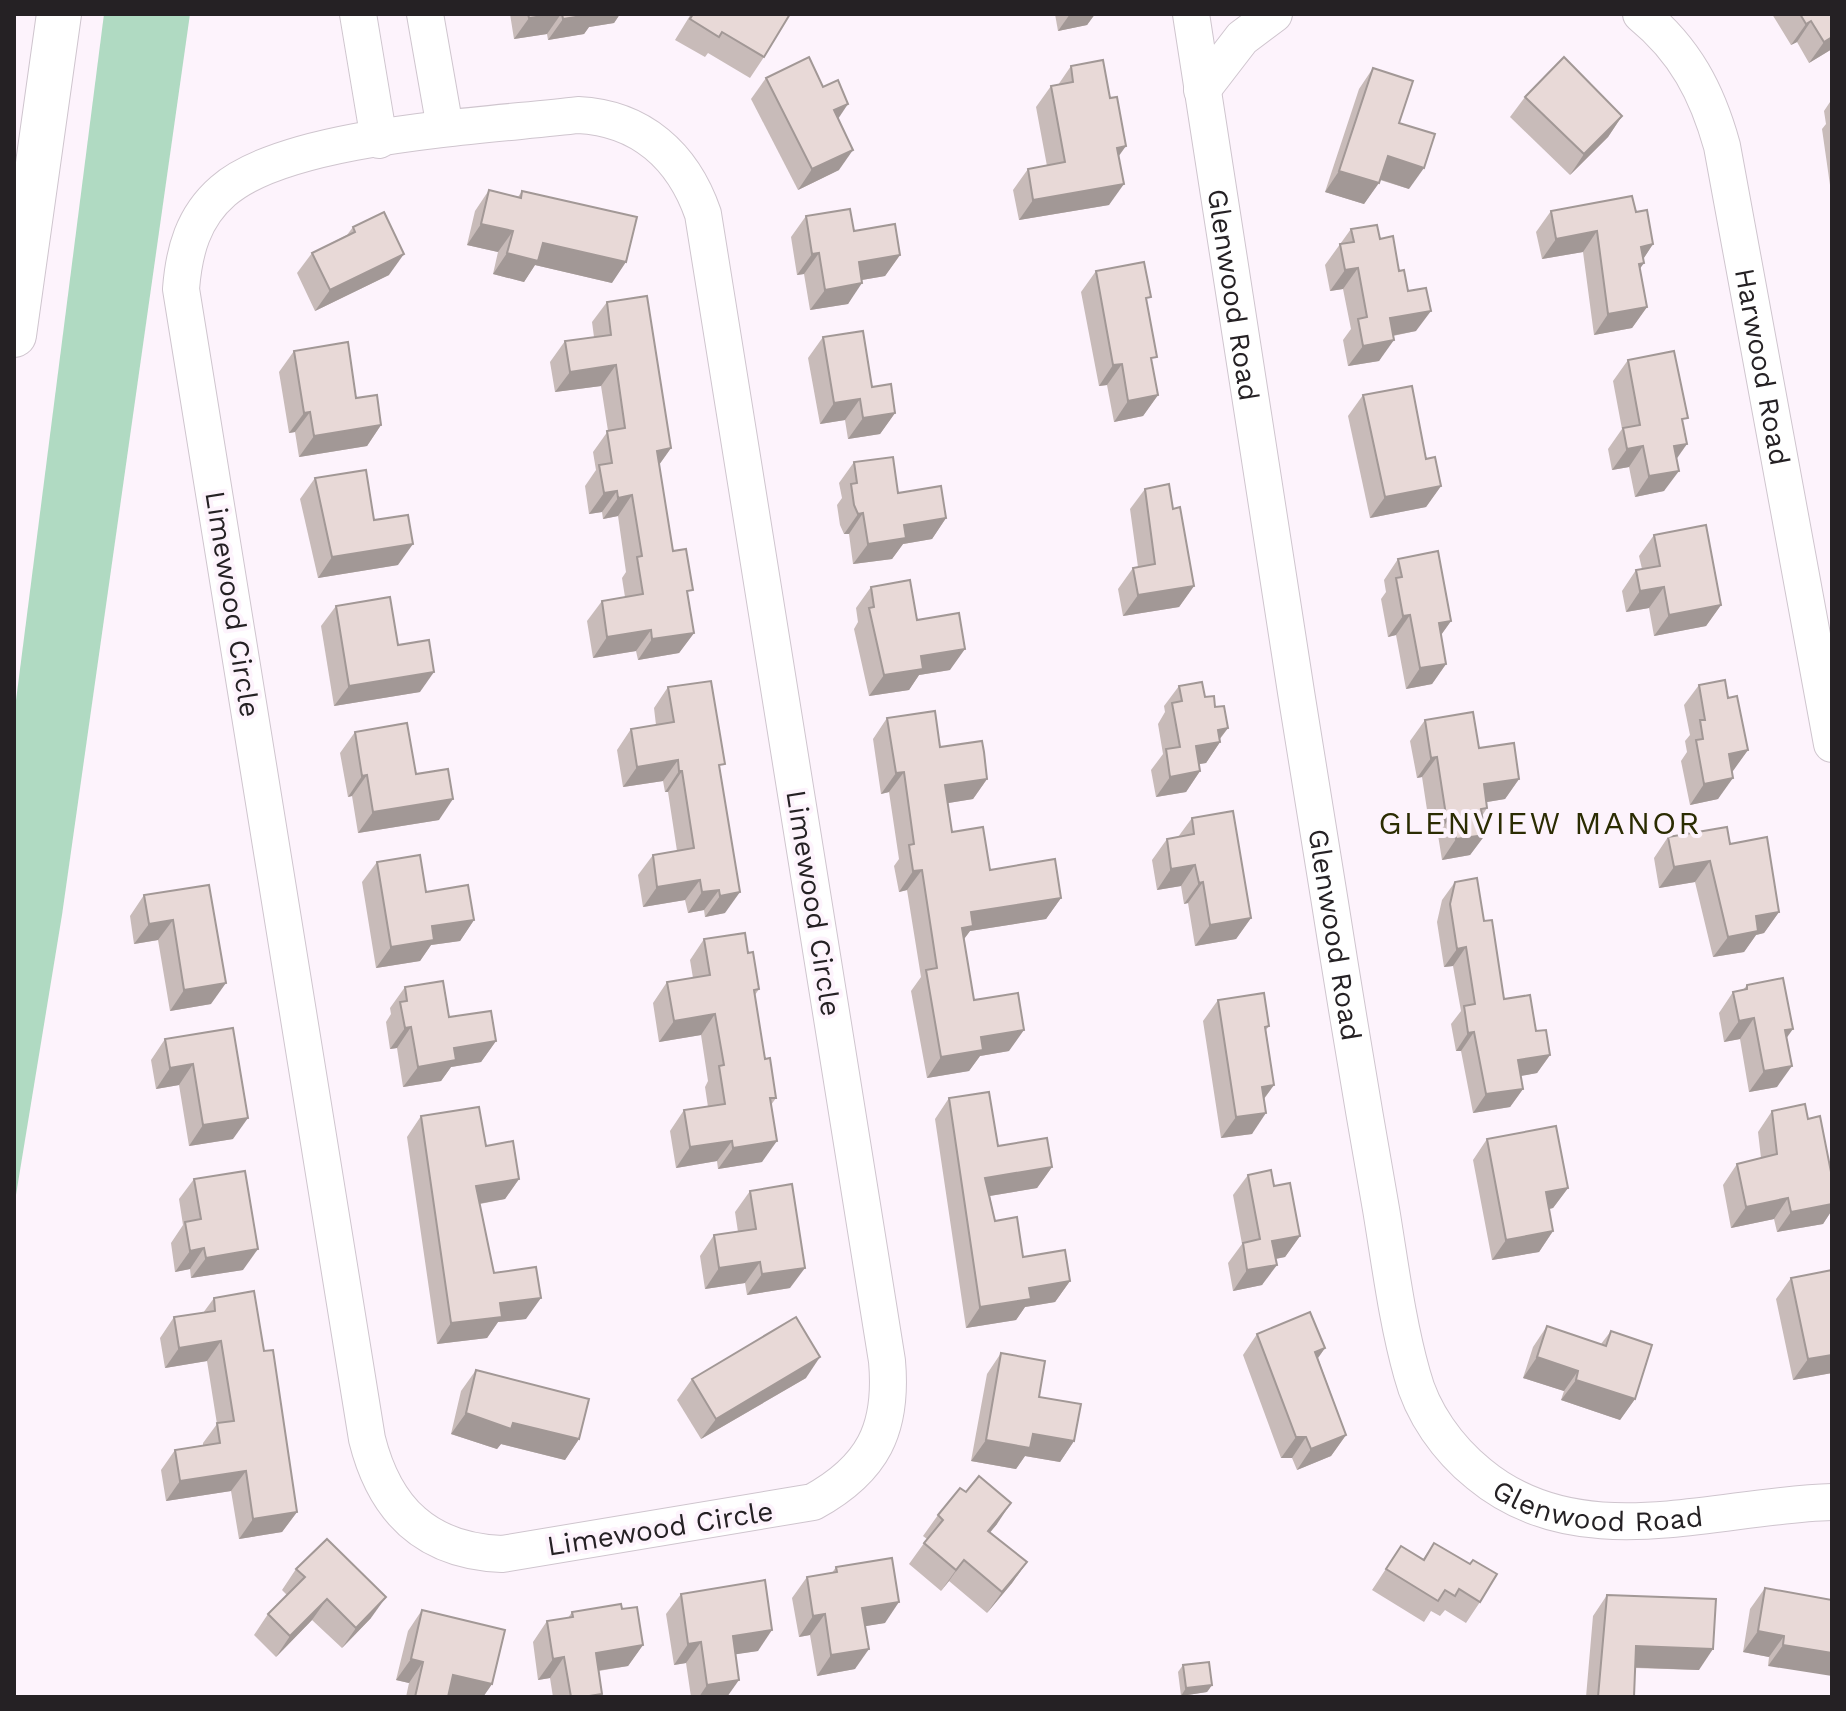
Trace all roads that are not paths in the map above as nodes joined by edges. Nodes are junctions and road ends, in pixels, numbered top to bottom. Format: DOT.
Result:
graph roads {
  1 [pos="59,14"];
  2 [pos="358,14"];
  3 [pos="425,14"];
  4 [pos="1191,14"];
  5 [pos="1274,14"];
  6 [pos="1641,14"];
  7 [pos="1202,90"];
  8 [pos="445,128"];
  9 [pos="379,140"];
  10 [pos="14,335"];
  11 [pos="1832,744"];
  12 [pos="1832,1502"];
  1 -- 10 [label="highway"];
  2 -- 9 [label="street"];
  3 -- 8 [label="street"];
  4 -- 7 [label="street, Glenwood Road"];
  5 -- 7 [label="street"];
  6 -- 11 [label="street, Harwood Road"];
  7 -- 12 [label="street, Glenwood Road"];
  8 -- 9 [label="street, Limewood Circle"];
  8 -- 9 [label="street, Limewood Circle"];
}
